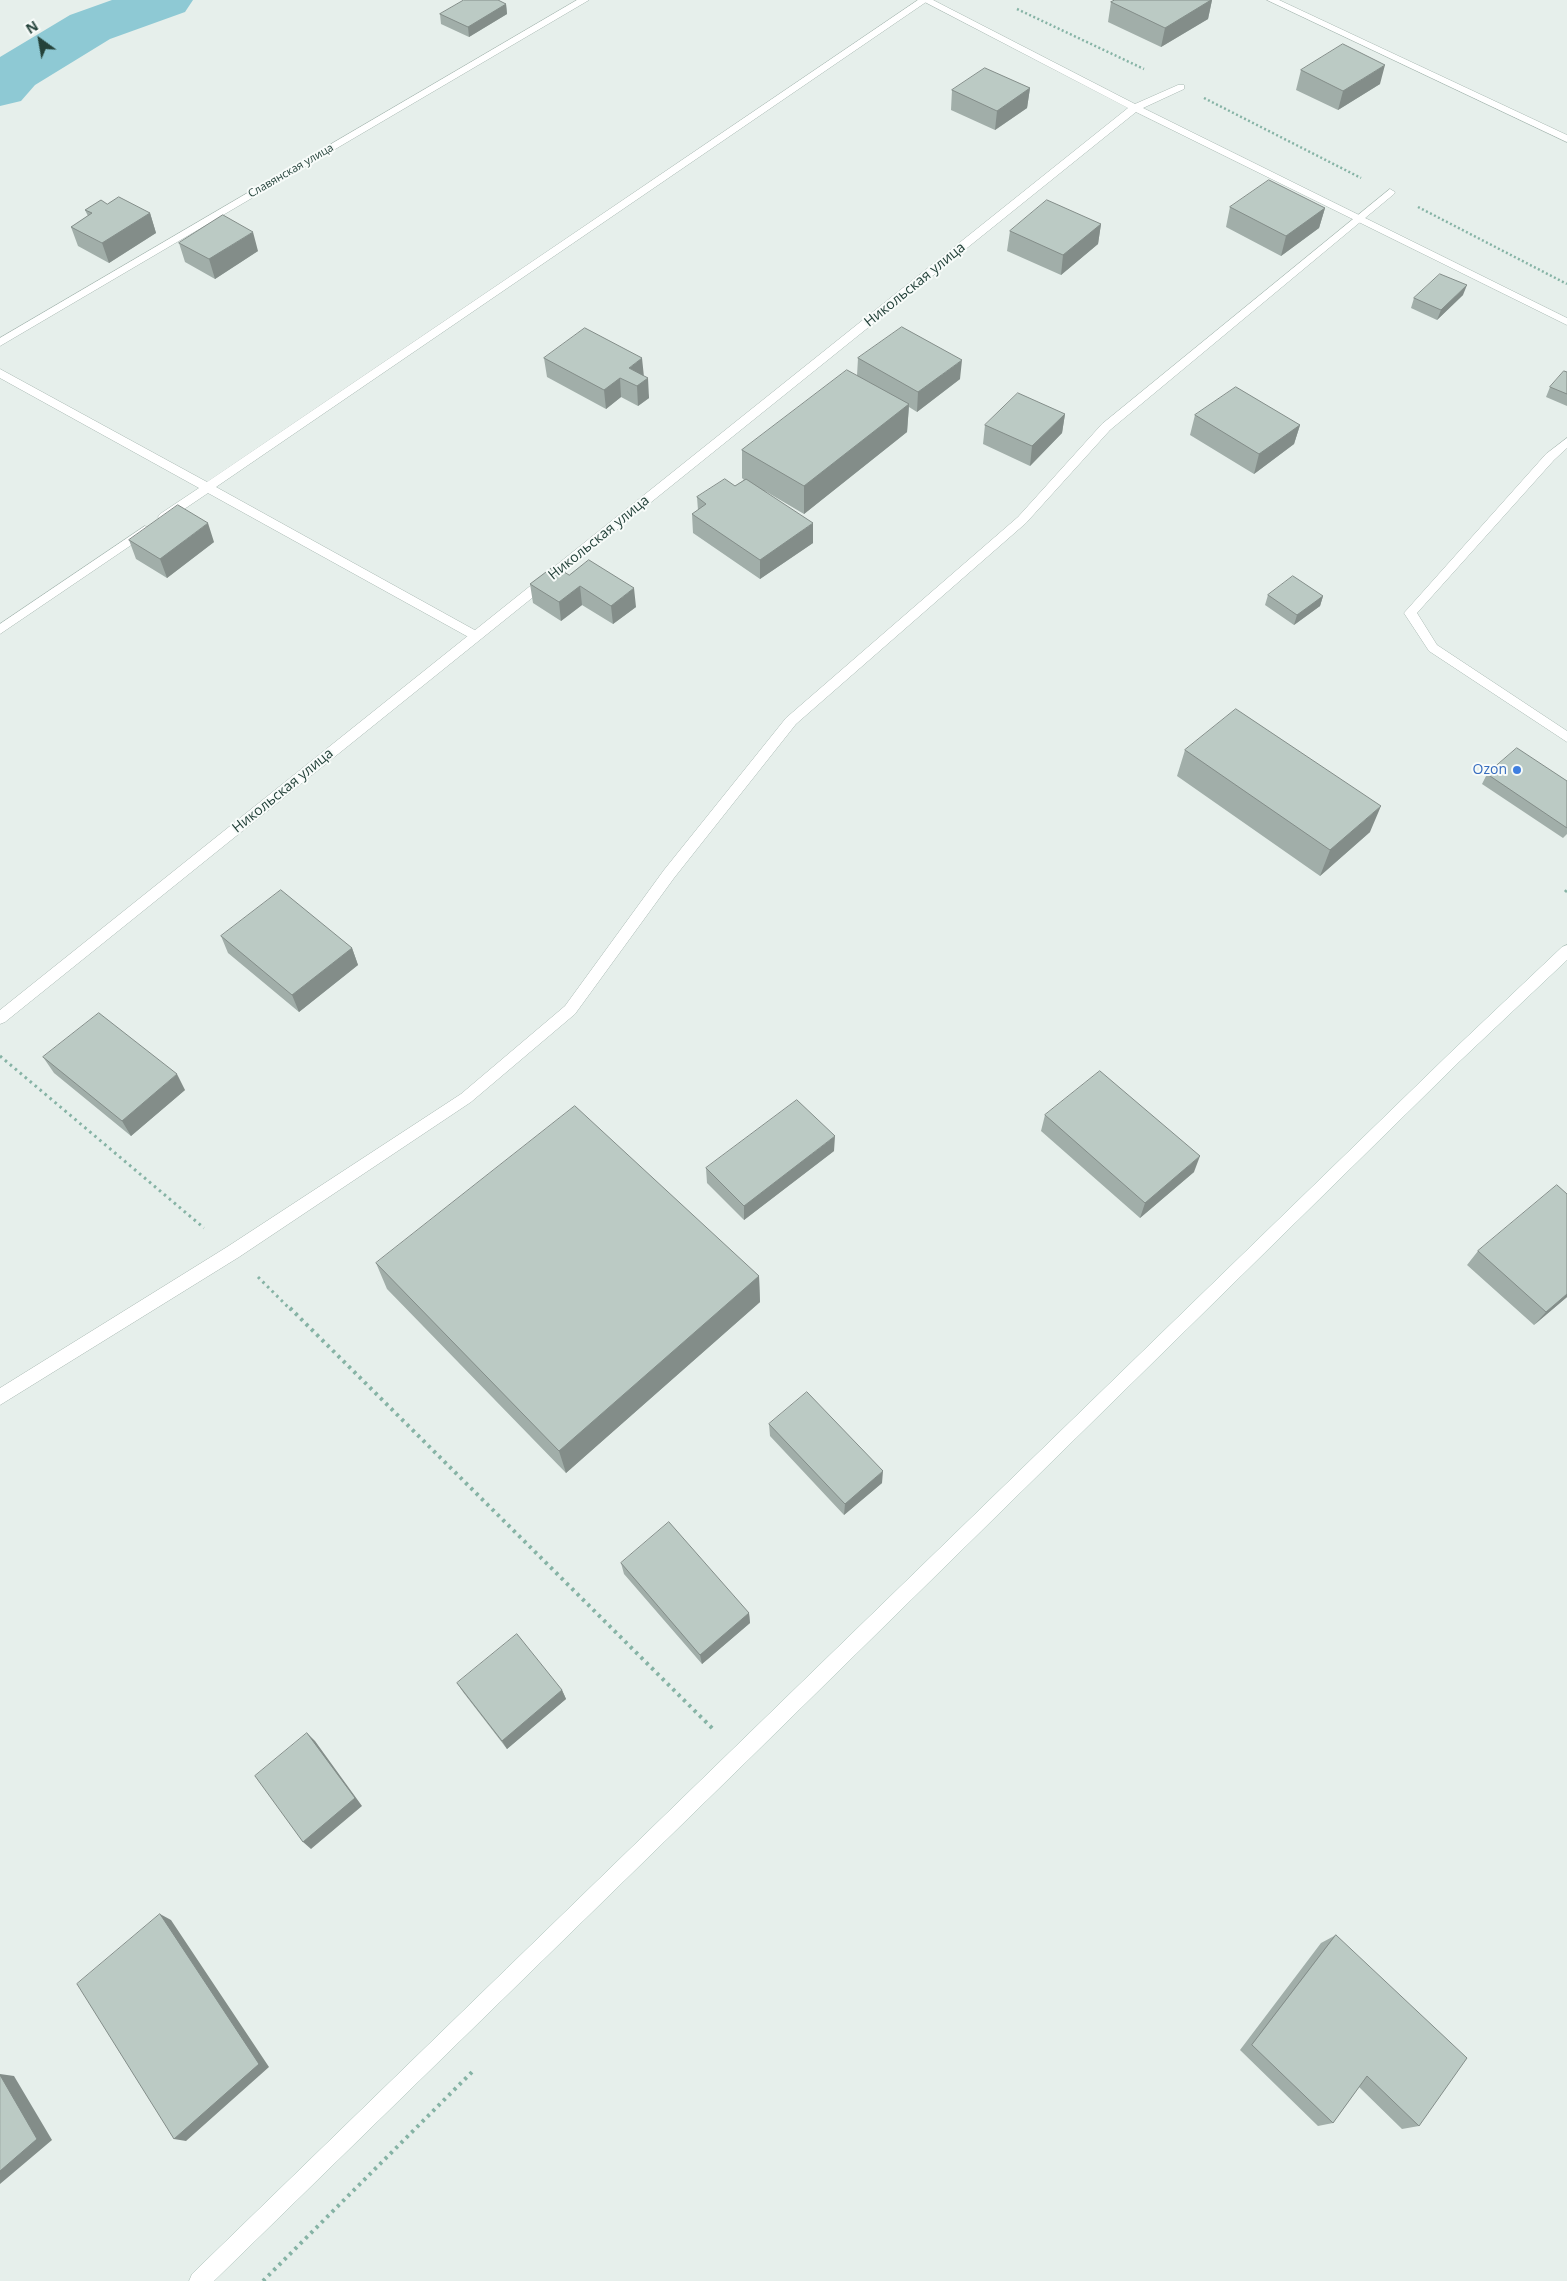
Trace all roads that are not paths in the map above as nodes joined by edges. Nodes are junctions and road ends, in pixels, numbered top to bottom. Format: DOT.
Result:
graph roads {
  1 [pos="584,0"];
  2 [pos="925,0"];
  3 [pos="1272,0"];
  4 [pos="1181,87"];
  5 [pos="1136,108"];
  6 [pos="1567,139"];
  7 [pos="1390,192"];
  8 [pos="1358,219"];
  9 [pos="1567,322"];
  10 [pos="0,343"];
  11 [pos="0,373"];
  12 [pos="1567,442"];
  13 [pos="208,488"];
  14 [pos="0,630"];
  15 [pos="476,636"];
  16 [pos="1567,737"];
  17 [pos="1567,951"];
  18 [pos="0,1018"];
  19 [pos="0,1397"];
  20 [pos="199,2281"];
  1 -- 10 [label="street, Славянская улица"];
  2 -- 5 [label="street"];
  2 -- 13 [label="street"];
  3 -- 6 [label="street"];
  4 -- 5 [label="street, Никольская улица"];
  5 -- 8 [label="street"];
  5 -- 15 [label="street, Никольская улица"];
  7 -- 8 [label="street"];
  8 -- 9 [label="street"];
  8 -- 19 [label="street"];
  11 -- 13 [label="street"];
  12 -- 16 [label="street"];
  13 -- 14 [label="street"];
  13 -- 15 [label="street"];
  15 -- 18 [label="street, Никольская улица"];
  17 -- 20 [label="street"];
}
